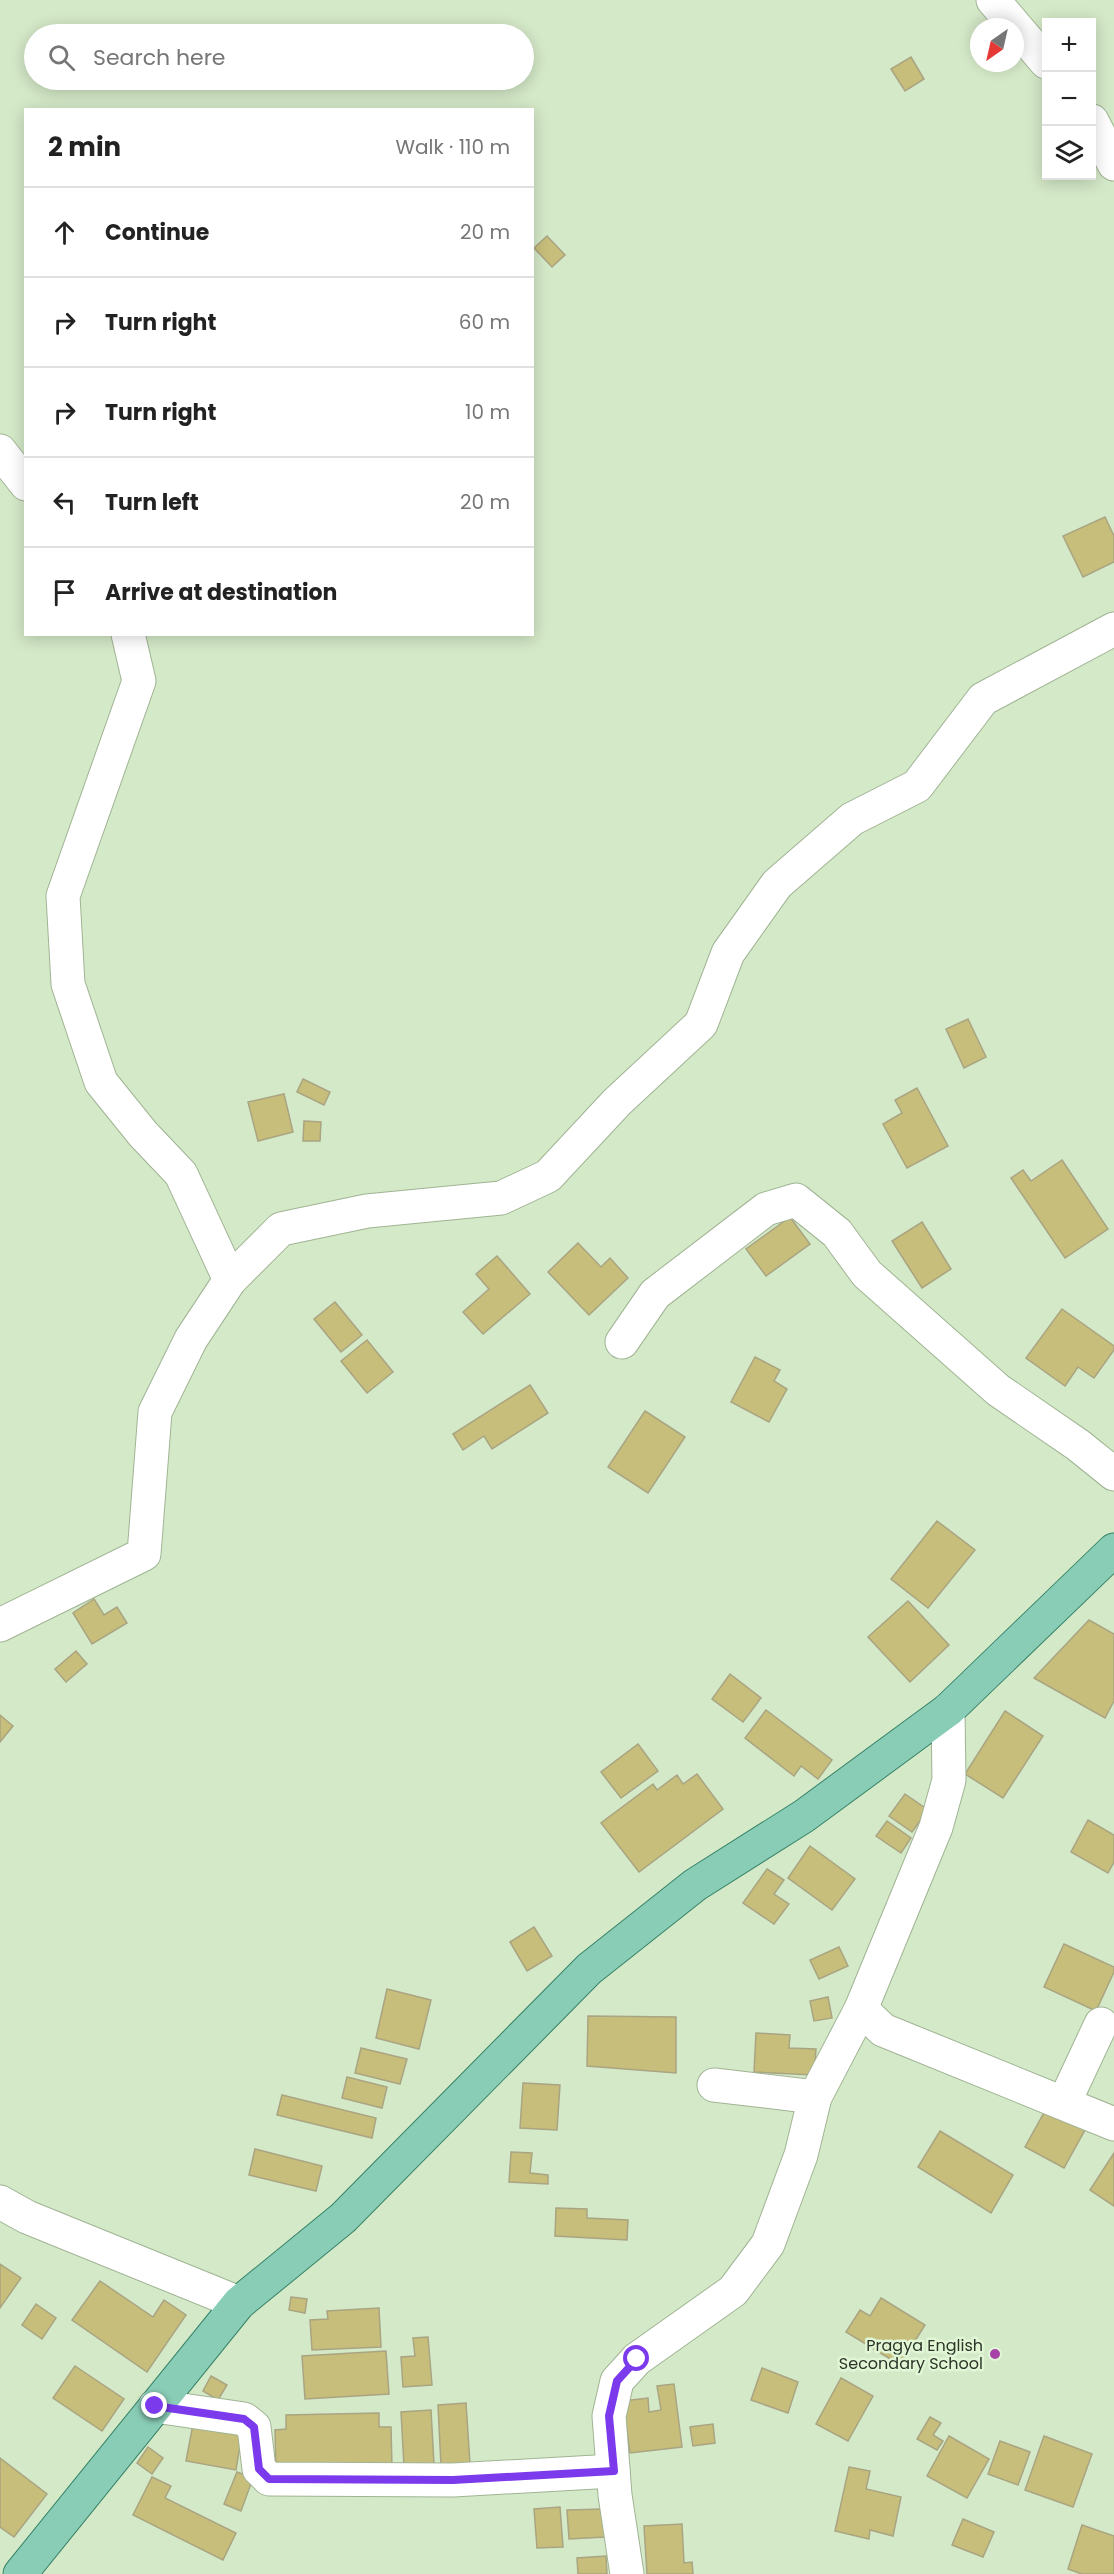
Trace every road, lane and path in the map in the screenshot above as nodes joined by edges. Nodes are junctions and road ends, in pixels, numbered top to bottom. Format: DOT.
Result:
graph roads {
  1 [pos="993,0"];
  2 [pos="1042,56"];
  3 [pos="1094,126"];
  4 [pos="1114,165"];
  5 [pos="0,451"];
  6 [pos="24,481"];
  7 [pos="1114,629"];
  8 [pos="128,636"];
  9 [pos="230,1280"];
  10 [pos="622,1342"];
  11 [pos="1114,1474"];
  12 [pos="1114,1550"];
  13 [pos="0,1625"];
  14 [pos="948,1710"];
  15 [pos="861,2009"];
  16 [pos="1101,2024"];
  17 [pos="714,2085"];
  18 [pos="815,2097"];
  19 [pos="1064,2103"];
  20 [pos="1114,2124"];
  21 [pos="0,2202"];
  22 [pos="239,2302"];
  23 [pos="155,2406"];
  24 [pos="614,2471"];
  25 [pos="20,2574"];
  26 [pos="627,2574"];
  1 -- 2 [label="street"];
  3 -- 4 [label="street"];
  5 -- 6 [label="street"];
  7 -- 9 [label="street"];
  8 -- 9 [label="street"];
  9 -- 13 [label="street"];
  10 -- 11 [label="street"];
  12 -- 14 [label="main road"];
  14 -- 15 [label="street"];
  14 -- 22 [label="main road"];
  15 -- 18 [label="street"];
  15 -- 19 [label="street"];
  16 -- 19 [label="street"];
  17 -- 18 [label="street"];
  18 -- 24 [label="street"];
  19 -- 20 [label="street"];
  21 -- 22 [label="street"];
  22 -- 23 [label="main road"];
  23 -- 24 [label="street"];
  23 -- 25 [label="main road"];
  24 -- 26 [label="street"];
}
